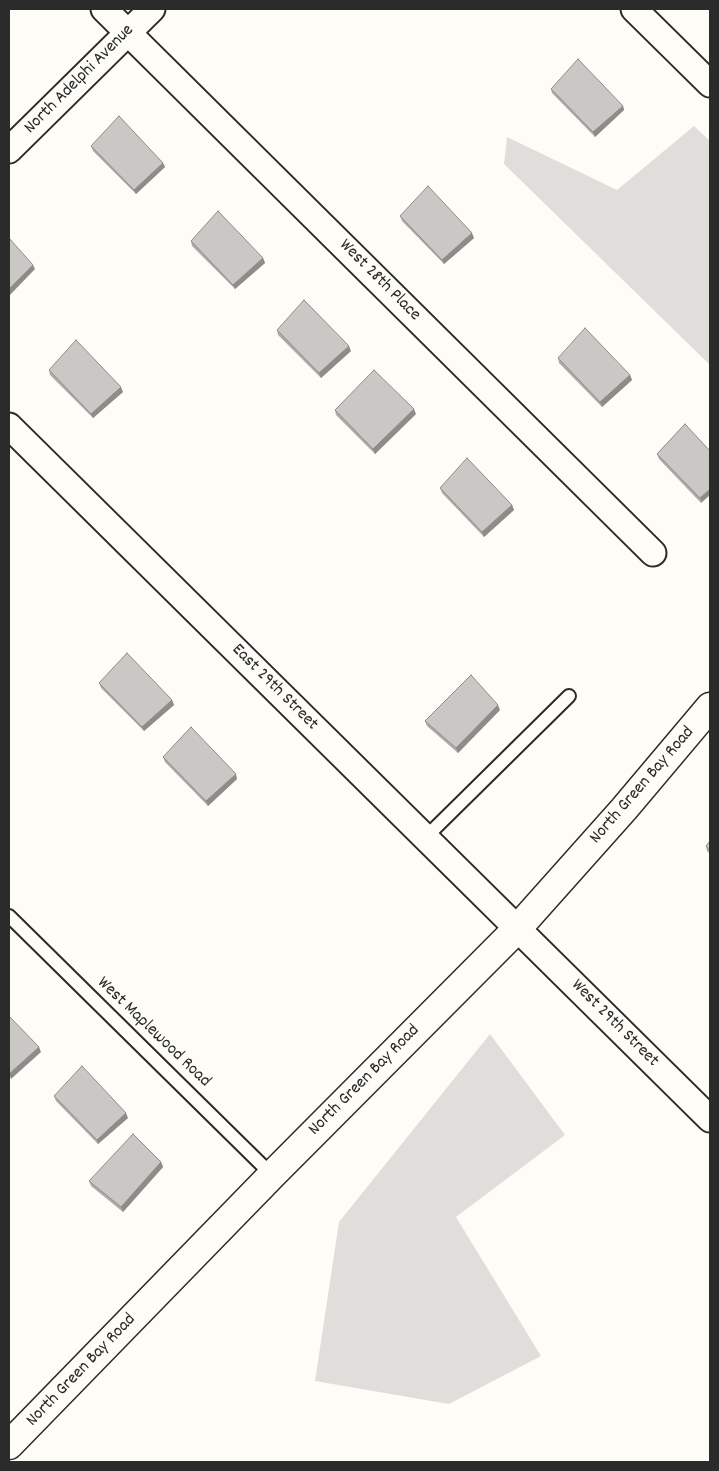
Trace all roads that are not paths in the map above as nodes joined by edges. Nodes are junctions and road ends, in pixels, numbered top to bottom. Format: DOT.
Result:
graph roads {
  1 [pos="104,9"];
  2 [pos="152,9"];
  3 [pos="634,9"];
  4 [pos="128,32"];
  5 [pos="710,84"];
  6 [pos="9,150"];
  7 [pos="9,426"];
  8 [pos="653,553"];
  9 [pos="569,696"];
  10 [pos="710,707"];
  11 [pos="425,838"];
  12 [pos="9,916"];
  13 [pos="517,929"];
  14 [pos="710,1119"];
  15 [pos="272,1175"];
  16 [pos="9,1445"];
  1 -- 4 [label="street, West 28th Place"];
  2 -- 4 [label="street, North Adelphi Avenue"];
  3 -- 5 [label="street"];
  4 -- 6 [label="street, North Adelphi Avenue"];
  4 -- 8 [label="street, West 28th Place"];
  7 -- 11 [label="street, East 29th Street"];
  9 -- 11 [label="lane"];
  10 -- 13 [label="main road, North Green Bay Road"];
  11 -- 13 [label="street, East 29th Street"];
  12 -- 15 [label="lane, West Maplewood Road"];
  13 -- 14 [label="street, West 29th Street"];
  13 -- 15 [label="main road, North Green Bay Road"];
  15 -- 16 [label="main road, North Green Bay Road"];
}
